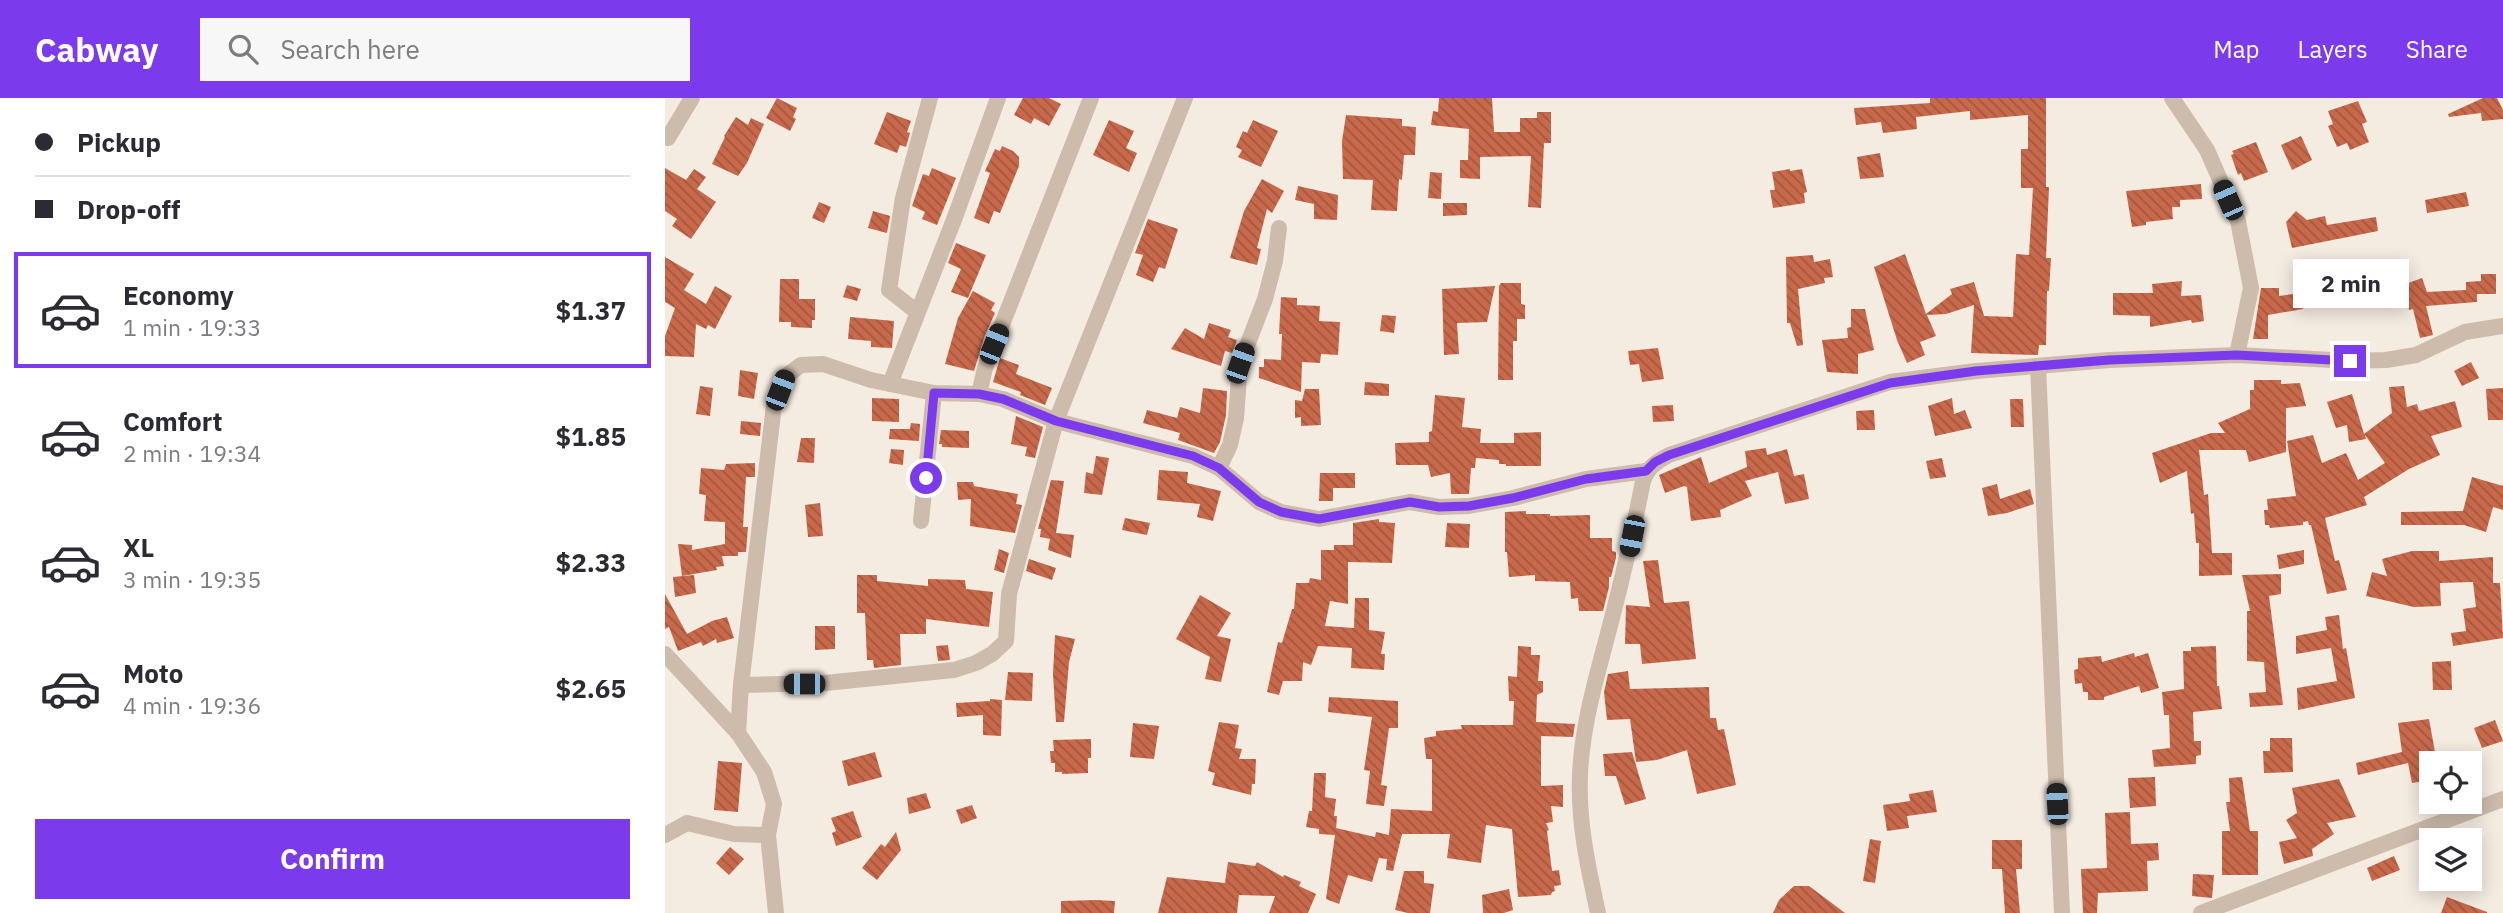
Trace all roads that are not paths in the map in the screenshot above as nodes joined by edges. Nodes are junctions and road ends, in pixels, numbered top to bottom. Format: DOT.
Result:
graph roads {
  1 [pos="692,98"];
  2 [pos="930,98"];
  3 [pos="998,98"];
  4 [pos="1091,98"];
  5 [pos="1185,98"];
  6 [pos="2172,98"];
  7 [pos="665,136"];
  8 [pos="1279,228"];
  9 [pos="917,312"];
  10 [pos="2503,326"];
  11 [pos="2237,355"];
  12 [pos="2038,366"];
  13 [pos="890,384"];
  14 [pos="934,393"];
  15 [pos="979,394"];
  16 [pos="1056,421"];
  17 [pos="1219,468"];
  18 [pos="1646,471"];
  19 [pos="921,521"];
  20 [pos="665,654"];
  21 [pos="741,685"];
  22 [pos="738,733"];
  23 [pos="2503,800"];
  24 [pos="665,835"];
  25 [pos="768,835"];
  26 [pos="776,913"];
  27 [pos="1598,913"];
  28 [pos="2062,913"];
  29 [pos="2201,913"];
  1 -- 7 [label="street"];
  2 -- 9 [label="street"];
  3 -- 9 [label="street"];
  4 -- 15 [label="street"];
  5 -- 16 [label="street"];
  6 -- 11 [label="street"];
  8 -- 17 [label="street"];
  9 -- 13 [label="street"];
  10 -- 11 [label="street"];
  11 -- 12 [label="street"];
  12 -- 18 [label="street"];
  12 -- 28 [label="street"];
  13 -- 14 [label="street"];
  13 -- 21 [label="street"];
  14 -- 15 [label="street"];
  14 -- 19 [label="street"];
  15 -- 16 [label="street"];
  16 -- 17 [label="street"];
  16 -- 21 [label="street"];
  17 -- 18 [label="street"];
  18 -- 27 [label="street"];
  20 -- 22 [label="street"];
  21 -- 22 [label="street"];
  22 -- 25 [label="street"];
  23 -- 29 [label="street"];
  24 -- 25 [label="street"];
  25 -- 26 [label="street"];
}
